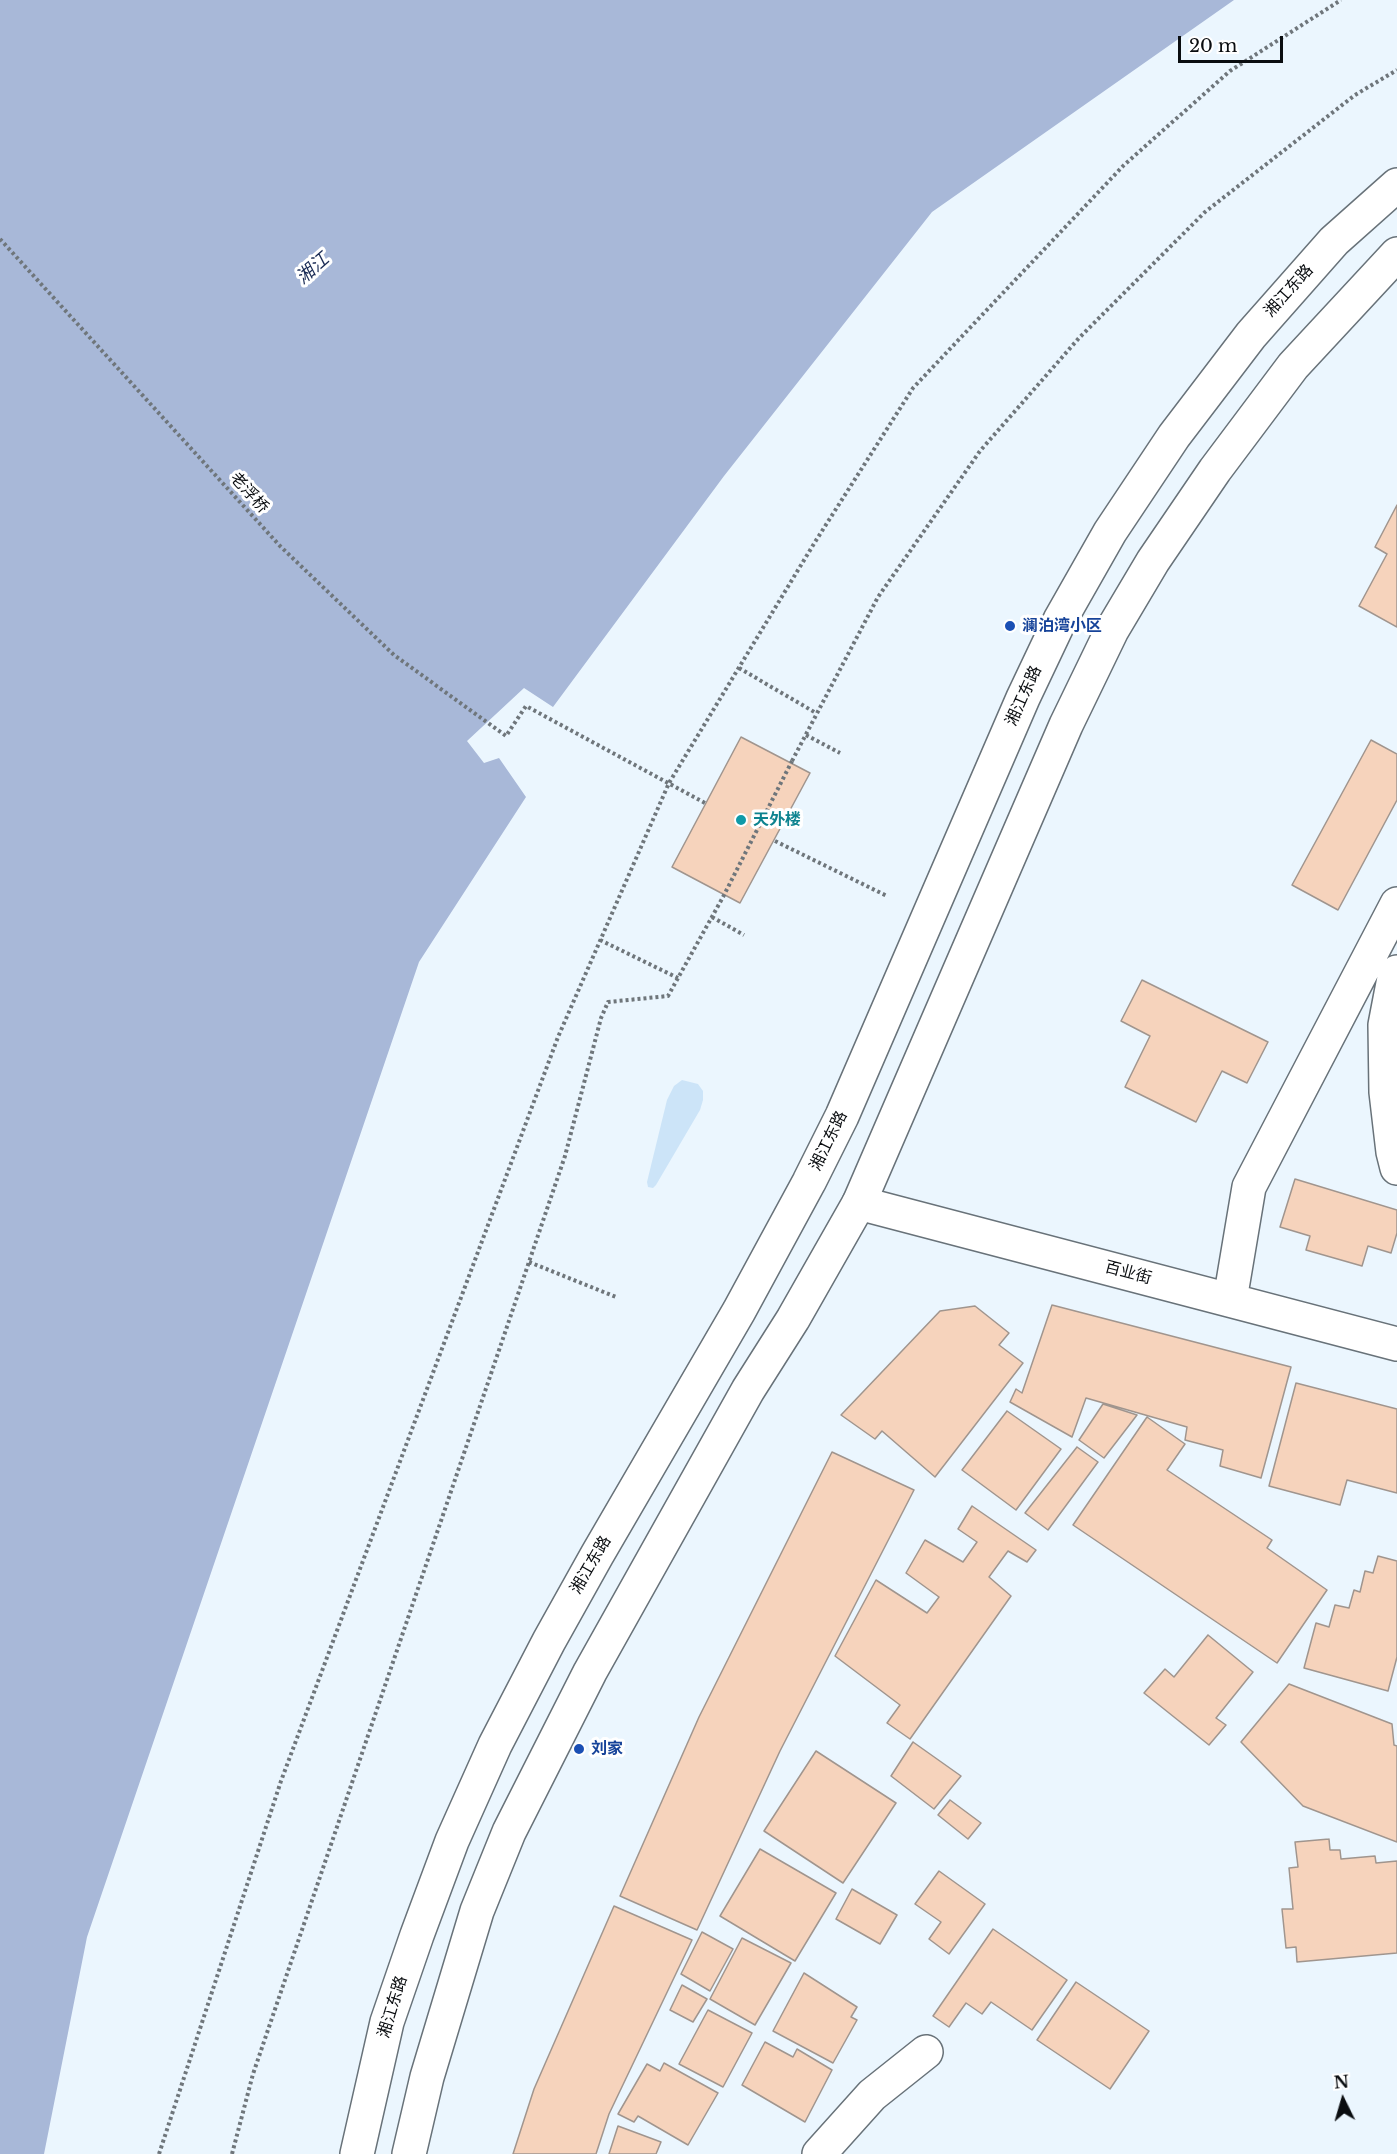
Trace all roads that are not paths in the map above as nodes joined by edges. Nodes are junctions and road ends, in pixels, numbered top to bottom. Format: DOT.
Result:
graph roads {
  1 [pos="1397,185"];
  2 [pos="1391,268"];
  3 [pos="1397,904"];
  4 [pos="1397,972"];
  5 [pos="1397,1168"];
  6 [pos="859,1203"];
  7 [pos="1230,1300"];
  8 [pos="1397,1344"];
  9 [pos="926,2052"];
  10 [pos="357,2154"];
  11 [pos="409,2154"];
  12 [pos="819,2154"];
  1 -- 10 [label="main road, 湘江东路"];
  2 -- 6 [label="main road"];
  3 -- 7 [label="main road"];
  4 -- 5 [label="main road"];
  6 -- 7 [label="main road, 百业街"];
  6 -- 11 [label="main road"];
  7 -- 8 [label="main road, 百业街"];
  9 -- 12 [label="main road"];
}
